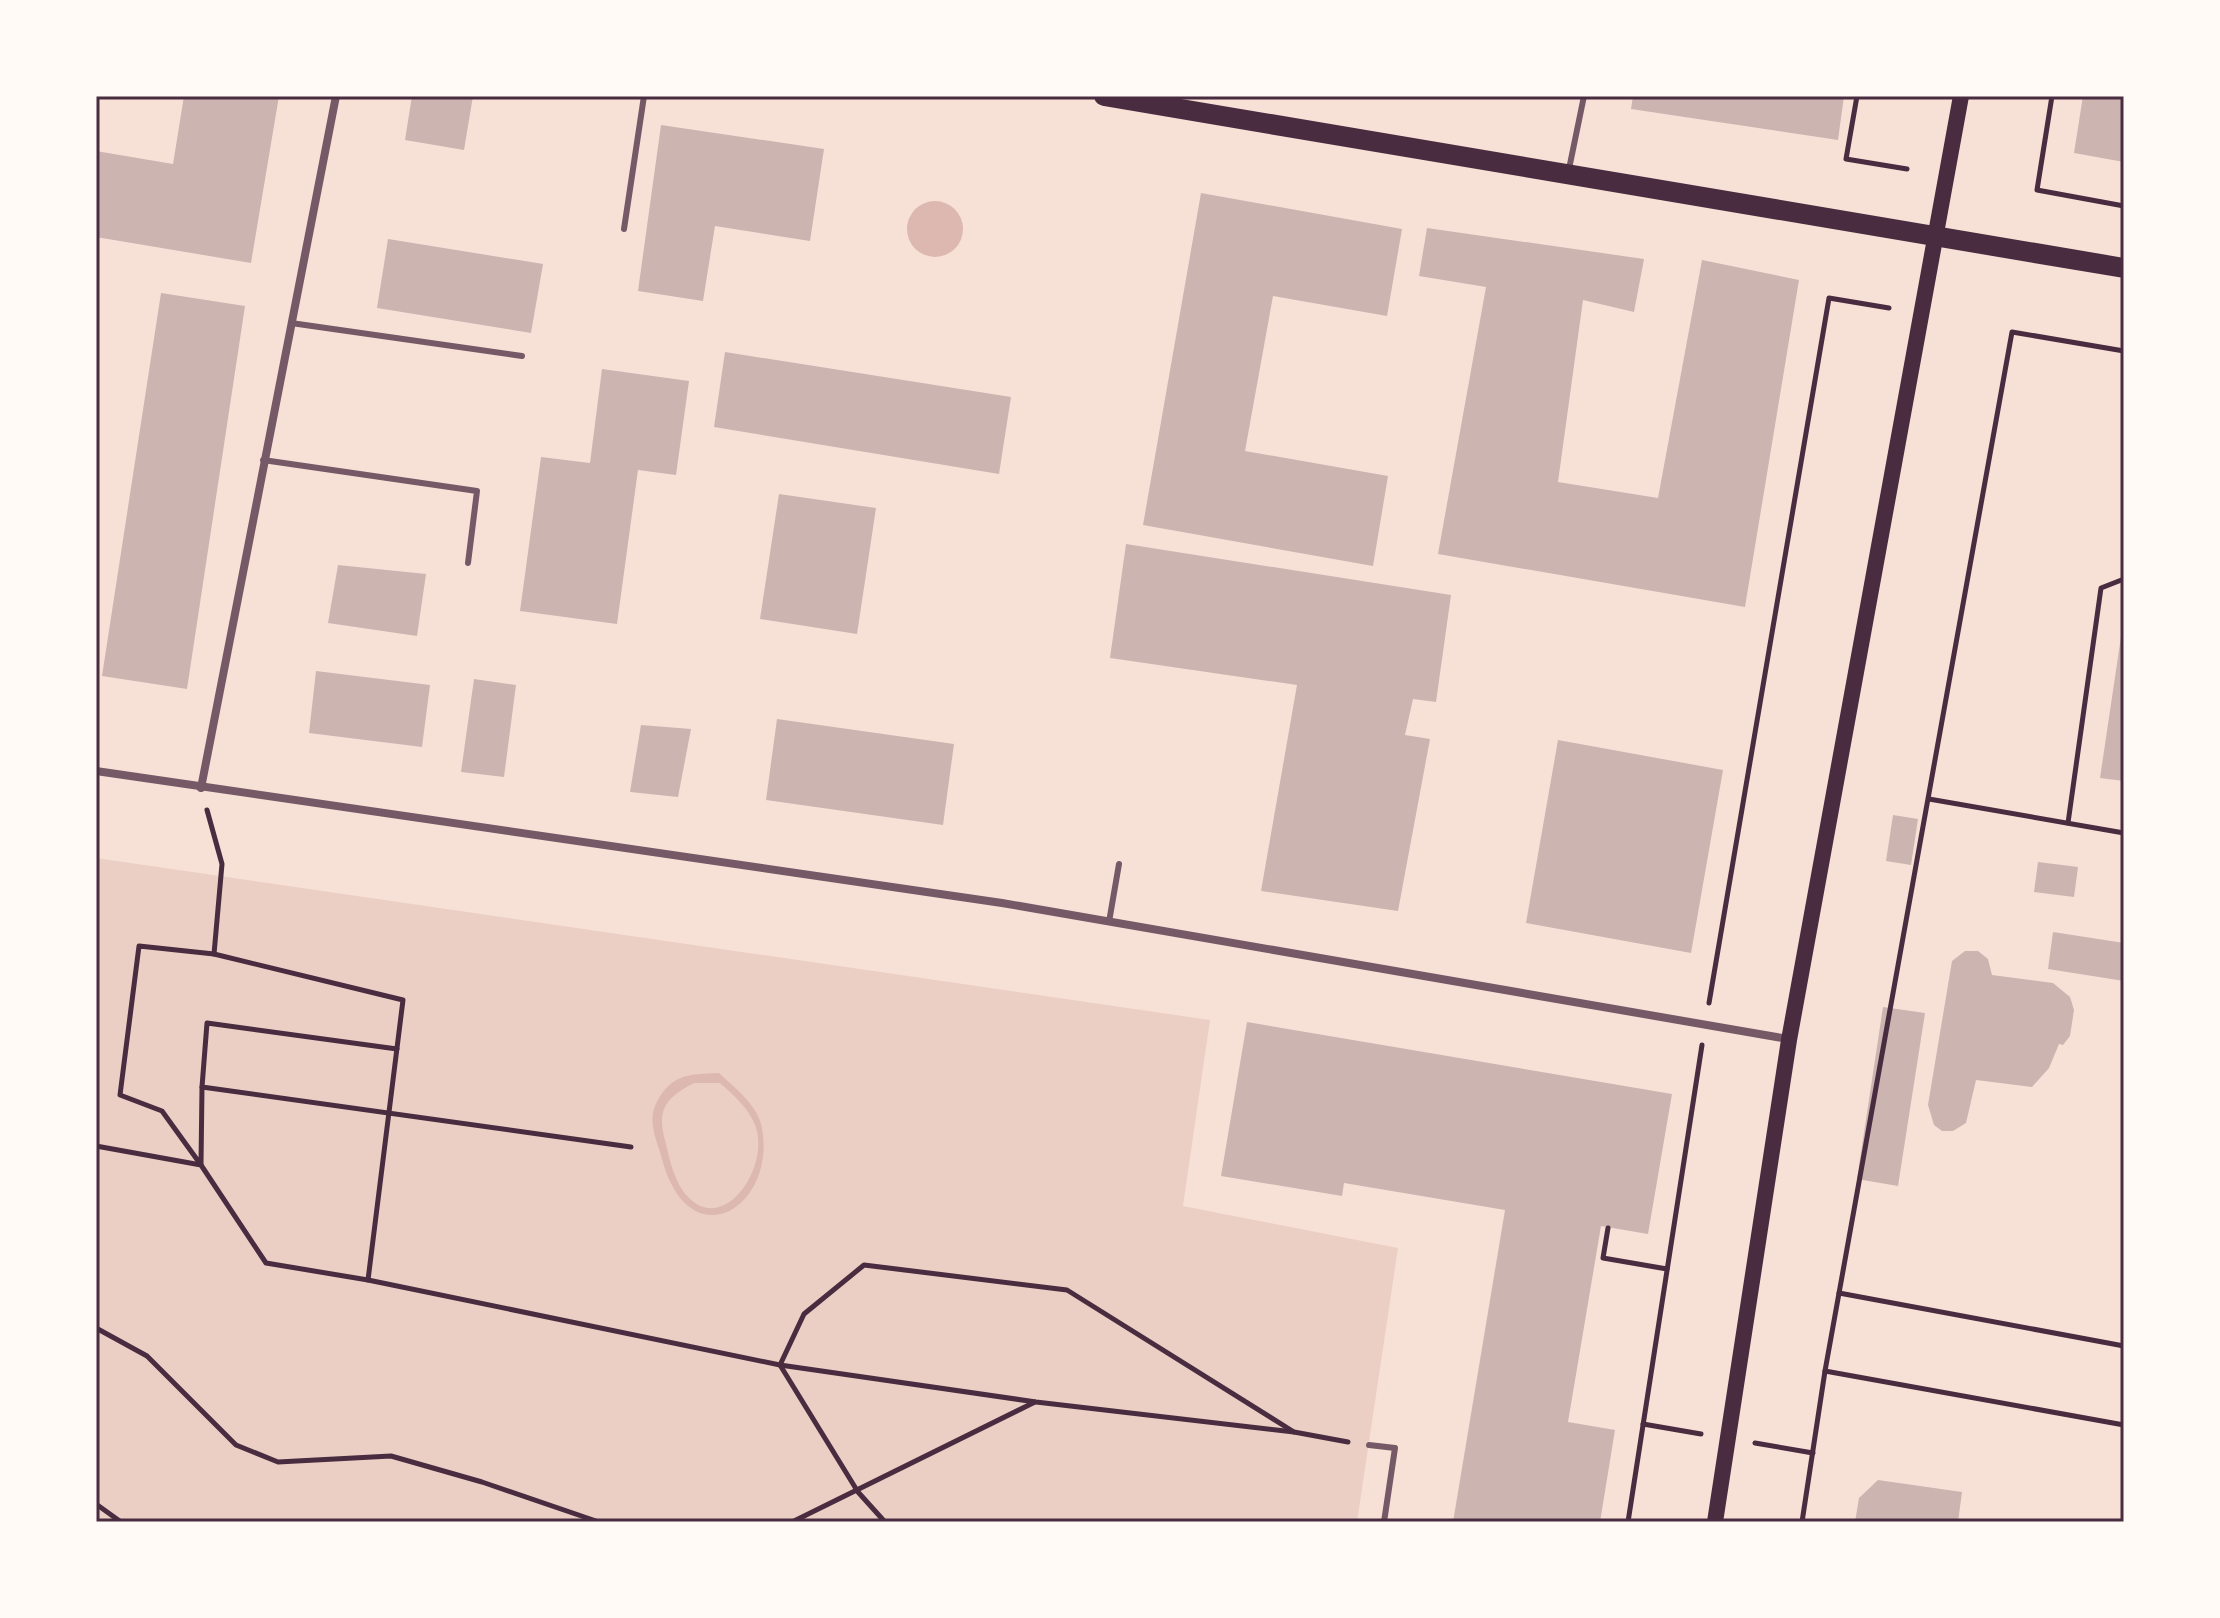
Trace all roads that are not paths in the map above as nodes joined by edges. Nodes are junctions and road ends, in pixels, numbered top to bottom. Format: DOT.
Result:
graph roads {
  1 [pos="336,96"];
  2 [pos="644,96"];
  3 [pos="1584,96"];
  4 [pos="1961,96"];
  5 [pos="1112,97"];
  6 [pos="1567,176"];
  7 [pos="624,229"];
  8 [pos="1939,236"];
  9 [pos="2124,268"];
  10 [pos="291,323"];
  11 [pos="522,356"];
  12 [pos="263,460"];
  13 [pos="468,563"];
  14 [pos="96,771"];
  15 [pos="201,788"];
  16 [pos="1119,864"];
  17 [pos="1109,922"];
  18 [pos="1789,1040"];
  19 [pos="1369,1445"];
  20 [pos="1384,1522"];
  21 [pos="1715,1522"];
  1 -- 10 [label="street"];
  2 -- 7 [label="lane"];
  3 -- 6 [label="lane"];
  4 -- 8 [label="main road"];
  5 -- 6 [label="main road"];
  6 -- 8 [label="main road"];
  8 -- 9 [label="main road"];
  8 -- 18 [label="main road"];
  10 -- 11 [label="lane"];
  10 -- 12 [label="street"];
  12 -- 13 [label="lane"];
  12 -- 15 [label="street"];
  14 -- 15 [label="street"];
  15 -- 17 [label="street"];
  16 -- 17 [label="lane"];
  17 -- 18 [label="street"];
  18 -- 21 [label="main road"];
  19 -- 20 [label="lane"];
}
